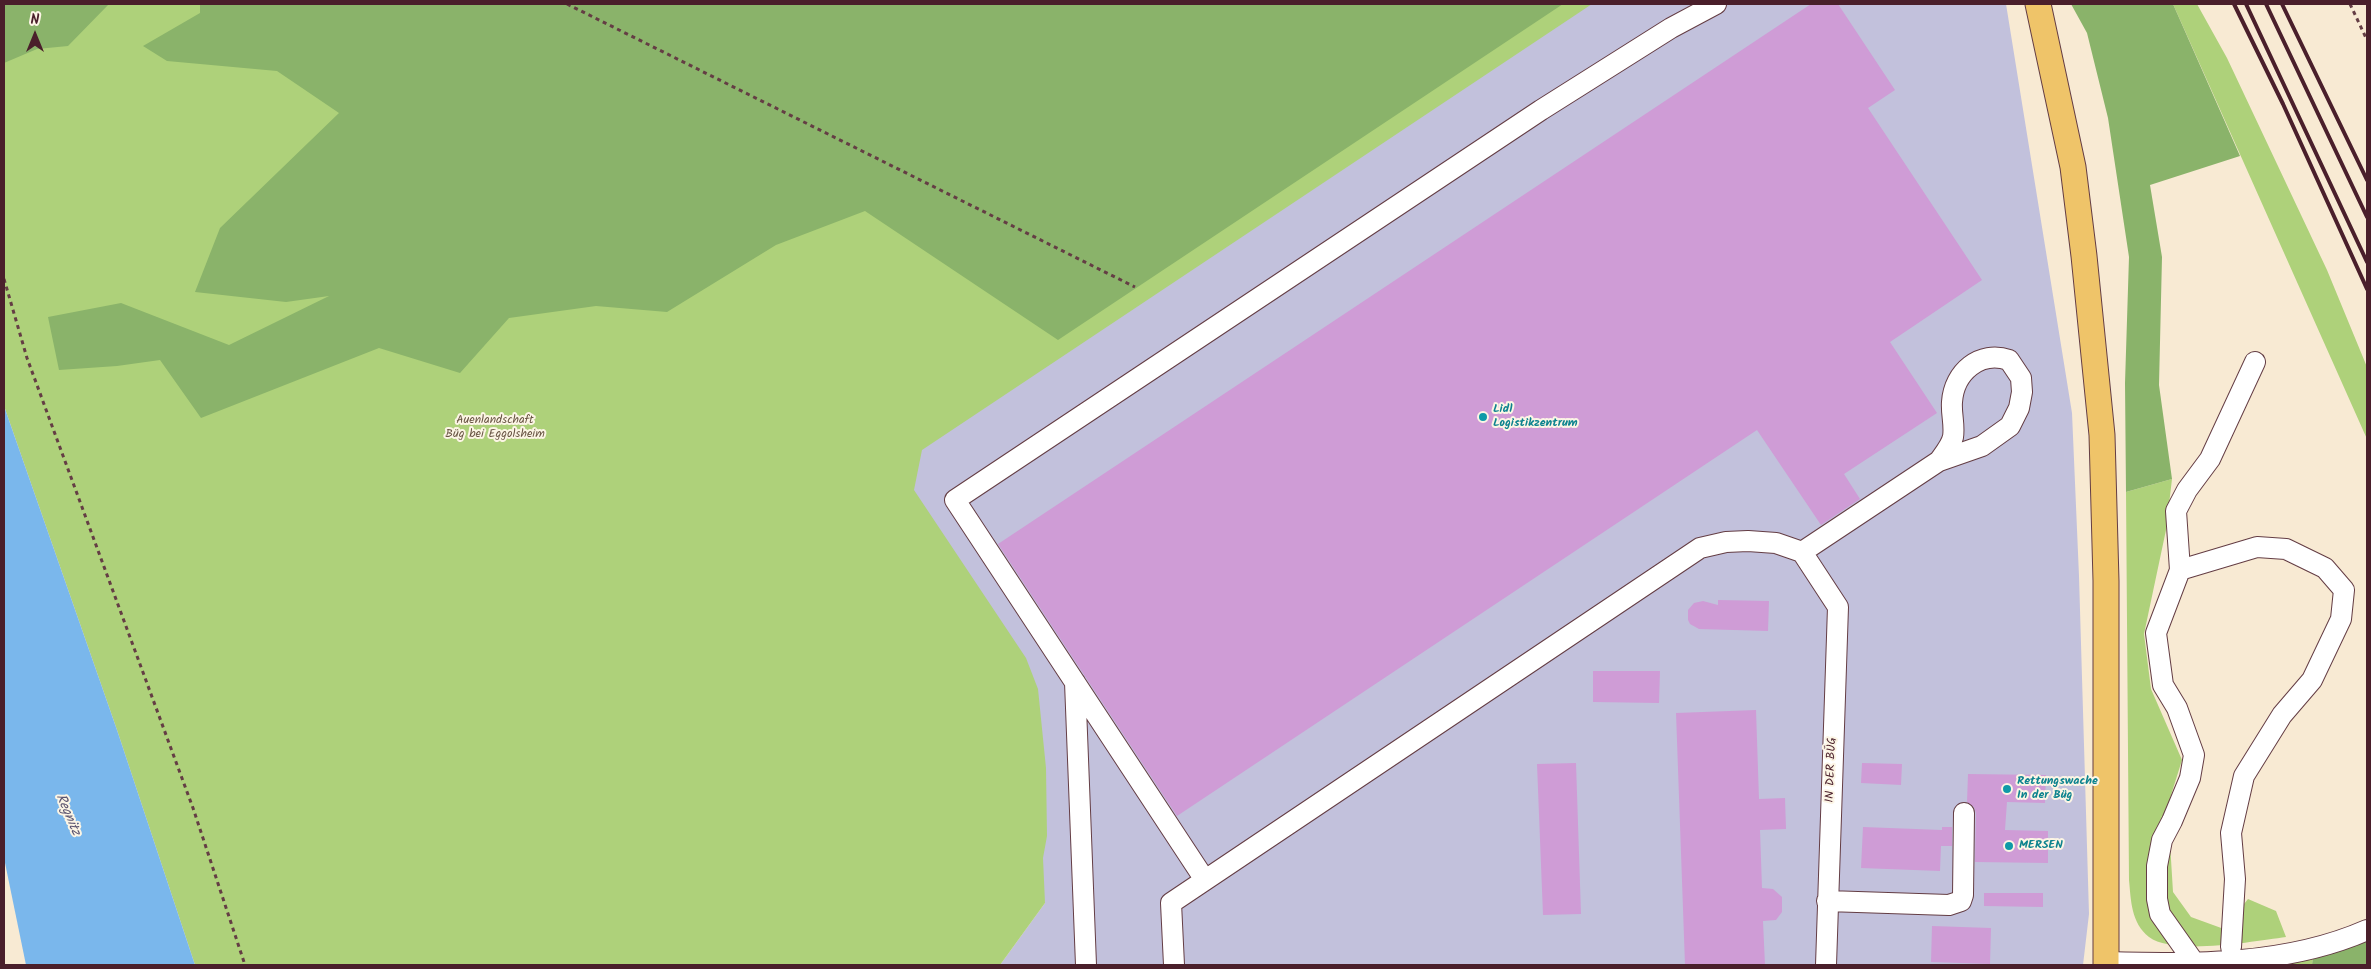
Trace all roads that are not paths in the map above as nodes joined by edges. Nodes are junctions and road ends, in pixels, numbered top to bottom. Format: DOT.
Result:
graph roads {
  1 [pos="1716,4"];
  2 [pos="2038,4"];
  3 [pos="2255,362"];
  4 [pos="1939,461"];
  5 [pos="1802,552"];
  6 [pos="2180,570"];
  7 [pos="1075,682"];
  8 [pos="1964,813"];
  9 [pos="1205,880"];
  10 [pos="1828,901"];
  11 [pos="2367,930"];
  12 [pos="2231,947"];
  13 [pos="2106,964"];
  14 [pos="2170,964"];
  15 [pos="2196,964"];
  16 [pos="1086,965"];
  17 [pos="1174,965"];
  18 [pos="1826,965"];
  1 -- 7 [label="street"];
  2 -- 13 [label="main road"];
  3 -- 6 [label="street"];
  4 -- 4 [label="street"];
  4 -- 5 [label="street"];
  5 -- 9 [label="street"];
  5 -- 10 [label="street, IN DER BÜG"];
  6 -- 12 [label="street"];
  6 -- 15 [label="street"];
  7 -- 9 [label="street"];
  7 -- 16 [label="street"];
  8 -- 10 [label="street"];
  9 -- 17 [label="street"];
  10 -- 18 [label="street, IN DER BÜG"];
  11 -- 15 [label="street"];
  13 -- 14 [label="street"];
  14 -- 15 [label="street"];
}
